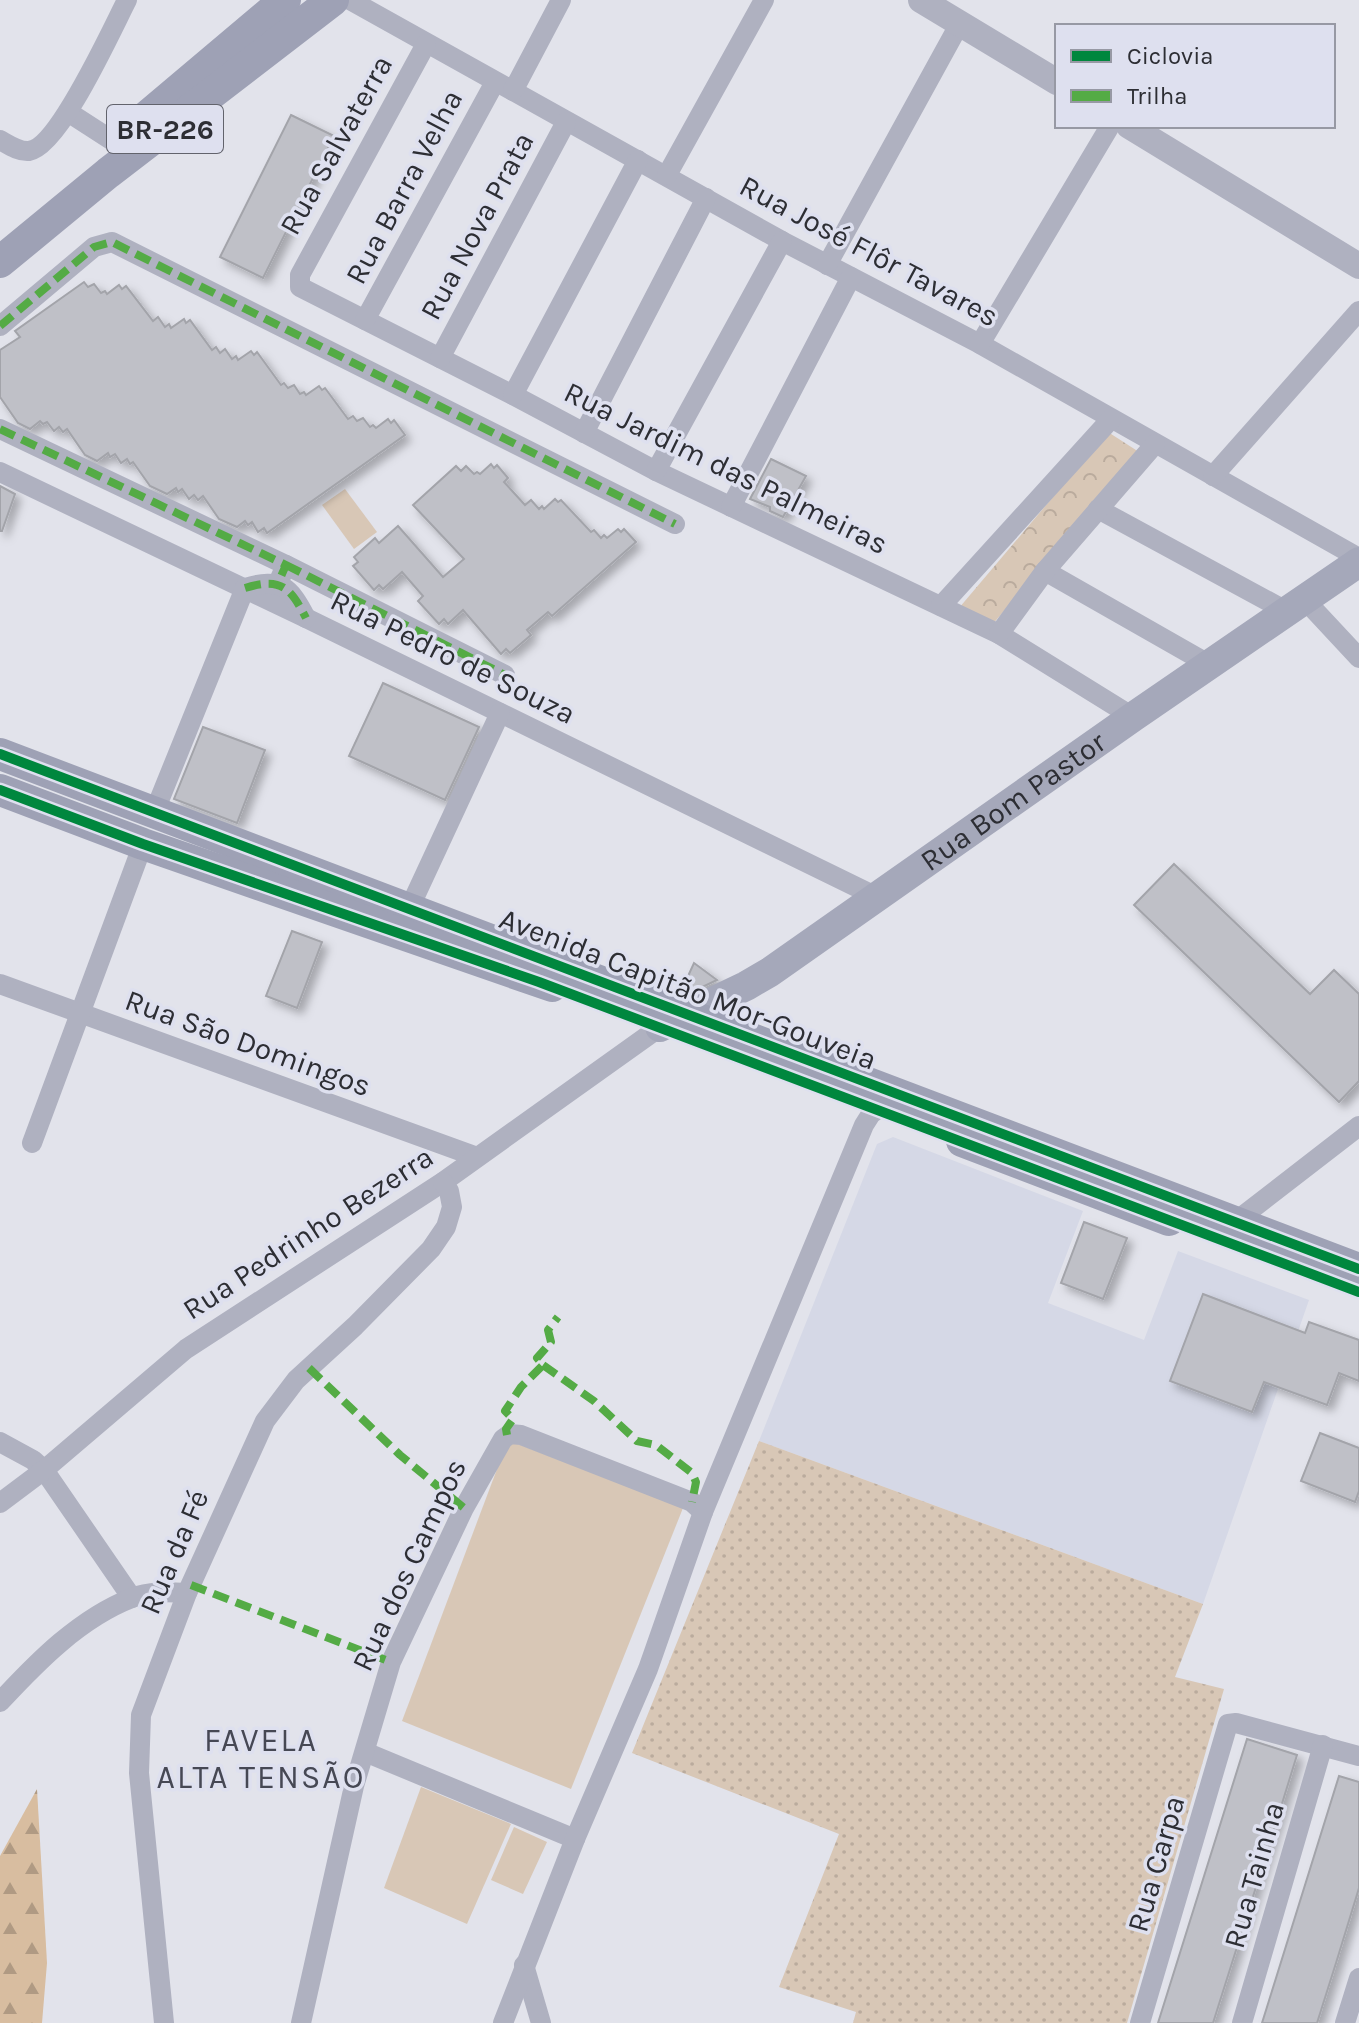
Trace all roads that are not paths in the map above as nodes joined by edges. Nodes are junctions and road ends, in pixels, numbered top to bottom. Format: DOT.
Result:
graph roads {
  1 [pos="127,0"];
  2 [pos="333,0"];
  3 [pos="350,0"];
  4 [pos="561,0"];
  5 [pos="764,0"];
  6 [pos="921,0"];
  7 [pos="282,1"];
  8 [pos="960,23"];
  9 [pos="426,44"];
  10 [pos="1055,81"];
  11 [pos="504,87"];
  12 [pos="68,112"];
  13 [pos="566,122"];
  14 [pos="1109,128"];
  15 [pos="1132,128"];
  16 [pos="0,140"];
  17 [pos="116,143"];
  18 [pos="638,160"];
  19 [pos="667,175"];
  20 [pos="706,198"];
  21 [pos="0,235"];
  22 [pos="782,241"];
  23 [pos="1355,256"];
  24 [pos="0,262"];
  25 [pos="827,265"];
  26 [pos="300,275"];
  27 [pos="851,277"];
  28 [pos="1359,311"];
  29 [pos="365,320"];
  30 [pos="0,326"];
  31 [pos="980,344"];
  32 [pos="440,358"];
  33 [pos="513,395"];
  34 [pos="1111,419"];
  35 [pos="0,429"];
  36 [pos="584,433"];
  37 [pos="1155,444"];
  38 [pos="656,471"];
  39 [pos="0,472"];
  40 [pos="1213,476"];
  41 [pos="731,507"];
  42 [pos="1098,509"];
  43 [pos="675,524"];
  44 [pos="1359,560"];
  45 [pos="1045,571"];
  46 [pos="282,574"];
  47 [pos="245,588"];
  48 [pos="941,606"];
  49 [pos="1296,606"];
  50 [pos="306,618"];
  51 [pos="999,634"];
  52 [pos="1359,658"];
  53 [pos="1210,665"];
  54 [pos="505,675"];
  55 [pos="500,713"];
  56 [pos="1133,717"];
  57 [pos="0,754"];
  58 [pos="0,790"];
  59 [pos="154,813"];
  60 [pos="143,844"];
  61 [pos="879,898"];
  62 [pos="409,909"];
  63 [pos="0,984"];
  64 [pos="79,1014"];
  65 [pos="673,1020"];
  66 [pos="879,1108"];
  67 [pos="1359,1126"];
  68 [pos="32,1143"];
  69 [pos="477,1157"];
  70 [pos="1085,1176"];
  71 [pos="443,1182"];
  72 [pos="1235,1222"];
  73 [pos="1359,1269"];
  74 [pos="1359,1292"];
  75 [pos="0,1442"];
  76 [pos="44,1470"];
  77 [pos="0,1503"];
  78 [pos="703,1512"];
  79 [pos="187,1593"];
  80 [pos="132,1598"];
  81 [pos="0,1702"];
  82 [pos="1323,1745"];
  83 [pos="365,1752"];
  84 [pos="1359,1756"];
  85 [pos="575,1839"];
  86 [pos="524,1965"];
  87 [pos="1359,1978"];
  88 [pos="164,2023"];
  89 [pos="301,2023"];
  90 [pos="503,2023"];
  91 [pos="541,2023"];
  92 [pos="1140,2023"];
  93 [pos="1242,2023"];
  94 [pos="1345,2023"];
  1 -- 12 [label="street"];
  2 -- 24 [label="main road, BR-226"];
  3 -- 9 [label="street, Rua José Flôr Tavares"];
  4 -- 11 [label="street, Rua Barra Velha"];
  5 -- 19 [label="street"];
  6 -- 8 [label="street"];
  7 -- 17 [label="main road, BR-226"];
  8 -- 10 [label="street"];
  8 -- 25 [label="street"];
  9 -- 11 [label="street, Rua José Flôr Tavares"];
  9 -- 26 [label="street, Rua Salvaterra"];
  11 -- 13 [label="street, Rua José Flôr Tavares"];
  11 -- 29 [label="street, Rua Barra Velha"];
  12 -- 16 [label="street"];
  12 -- 17 [label="street"];
  13 -- 18 [label="street, Rua José Flôr Tavares"];
  13 -- 32 [label="street, Rua Nova Prata"];
  14 -- 31 [label="street"];
  15 -- 23 [label="street"];
  17 -- 21 [label="main road, BR-226"];
  18 -- 19 [label="street, Rua José Flôr Tavares"];
  18 -- 33 [label="street"];
  19 -- 20 [label="street, Rua José Flôr Tavares"];
  20 -- 22 [label="street, Rua José Flôr Tavares"];
  20 -- 36 [label="street"];
  22 -- 25 [label="street, Rua José Flôr Tavares"];
  22 -- 38 [label="street"];
  25 -- 27 [label="street, Rua José Flôr Tavares"];
  26 -- 29 [label="street, Rua Jardim das Palmeiras"];
  27 -- 31 [label="street, Rua José Flôr Tavares"];
  27 -- 41 [label="street"];
  28 -- 40 [label="street"];
  29 -- 32 [label="street, Rua Jardim das Palmeiras"];
  30 -- 43 [label="street"];
  31 -- 34 [label="street, Rua José Flôr Tavares"];
  32 -- 33 [label="street, Rua Jardim das Palmeiras"];
  33 -- 36 [label="street, Rua Jardim das Palmeiras"];
  34 -- 37 [label="street, Rua José Flôr Tavares"];
  34 -- 48 [label="street"];
  35 -- 46 [label="street"];
  36 -- 38 [label="street, Rua Jardim das Palmeiras"];
  37 -- 40 [label="street, Rua José Flôr Tavares"];
  37 -- 42 [label="street"];
  38 -- 41 [label="street, Rua Jardim das Palmeiras"];
  39 -- 47 [label="street, Rua Pedro de Souza"];
  40 -- 44 [label="street, Rua José Flôr Tavares"];
  41 -- 48 [label="street, Rua Jardim das Palmeiras"];
  42 -- 45 [label="street"];
  42 -- 49 [label="street"];
  44 -- 49 [label="main road, Rua Bom Pastor"];
  45 -- 51 [label="street"];
  45 -- 53 [label="street"];
  46 -- 47 [label="street"];
  46 -- 50 [label="street"];
  46 -- 54 [label="street"];
  47 -- 50 [label="street, Rua Pedro de Souza"];
  47 -- 59 [label="street"];
  48 -- 51 [label="street, Rua Jardim das Palmeiras"];
  49 -- 52 [label="street"];
  49 -- 53 [label="main road, Rua Bom Pastor"];
  50 -- 55 [label="street, Rua Pedro de Souza"];
  51 -- 56 [label="street, Rua Jardim das Palmeiras"];
  53 -- 56 [label="main road, Rua Bom Pastor"];
  55 -- 61 [label="street, Rua Pedro de Souza"];
  55 -- 62 [label="street"];
  56 -- 61 [label="main road, Rua Bom Pastor"];
  57 -- 59 [label="main road, Avenida Capitão Mor-Gouveia"];
  58 -- 60 [label="main road, Avenida Capitão Mor-Gouveia"];
  59 -- 62 [label="main road, Avenida Capitão Mor-Gouveia"];
  60 -- 64 [label="street"];
  60 -- 65 [label="main road, Avenida Capitão Mor-Gouveia"];
  61 -- 65 [label="main road, Rua Bom Pastor"];
  62 -- 65 [label="main road, Avenida Capitão Mor-Gouveia"];
  63 -- 64 [label="street, Rua São Domingos"];
  64 -- 68 [label="street"];
  64 -- 69 [label="street, Rua São Domingos"];
  65 -- 66 [label="main road, Avenida Capitão Mor-Gouveia"];
  65 -- 69 [label="street, Rua Pedrinho Bezerra"];
  65 -- 70 [label="main road, Avenida Capitão Mor-Gouveia"];
  66 -- 70 [label="main road, Avenida Capitão Mor-Gouveia"];
  66 -- 78 [label="street"];
  67 -- 72 [label="street"];
  69 -- 71 [label="street, Rua Pedrinho Bezerra"];
  70 -- 72 [label="main road, Avenida Capitão Mor-Gouveia"];
  70 -- 74 [label="main road, Avenida Capitão Mor-Gouveia"];
  71 -- 76 [label="street, Rua Pedrinho Bezerra"];
  71 -- 79 [label="street, Rua da Fé"];
  72 -- 73 [label="main road, Avenida Capitão Mor-Gouveia"];
  75 -- 76 [label="street"];
  76 -- 77 [label="street, Rua Pedrinho Bezerra"];
  76 -- 80 [label="street"];
  78 -- 83 [label="street, Rua dos Campos"];
  78 -- 85 [label="street"];
  79 -- 80 [label="street"];
  79 -- 88 [label="street, Rua da Fé"];
  80 -- 81 [label="street"];
  82 -- 84 [label="street"];
  82 -- 92 [label="street, Rua Carpa"];
  82 -- 93 [label="street, Rua Tainha"];
  83 -- 85 [label="street"];
  83 -- 89 [label="street, Rua dos Campos"];
  85 -- 86 [label="street"];
  86 -- 90 [label="street"];
  86 -- 91 [label="street"];
  87 -- 94 [label="street"];
}
